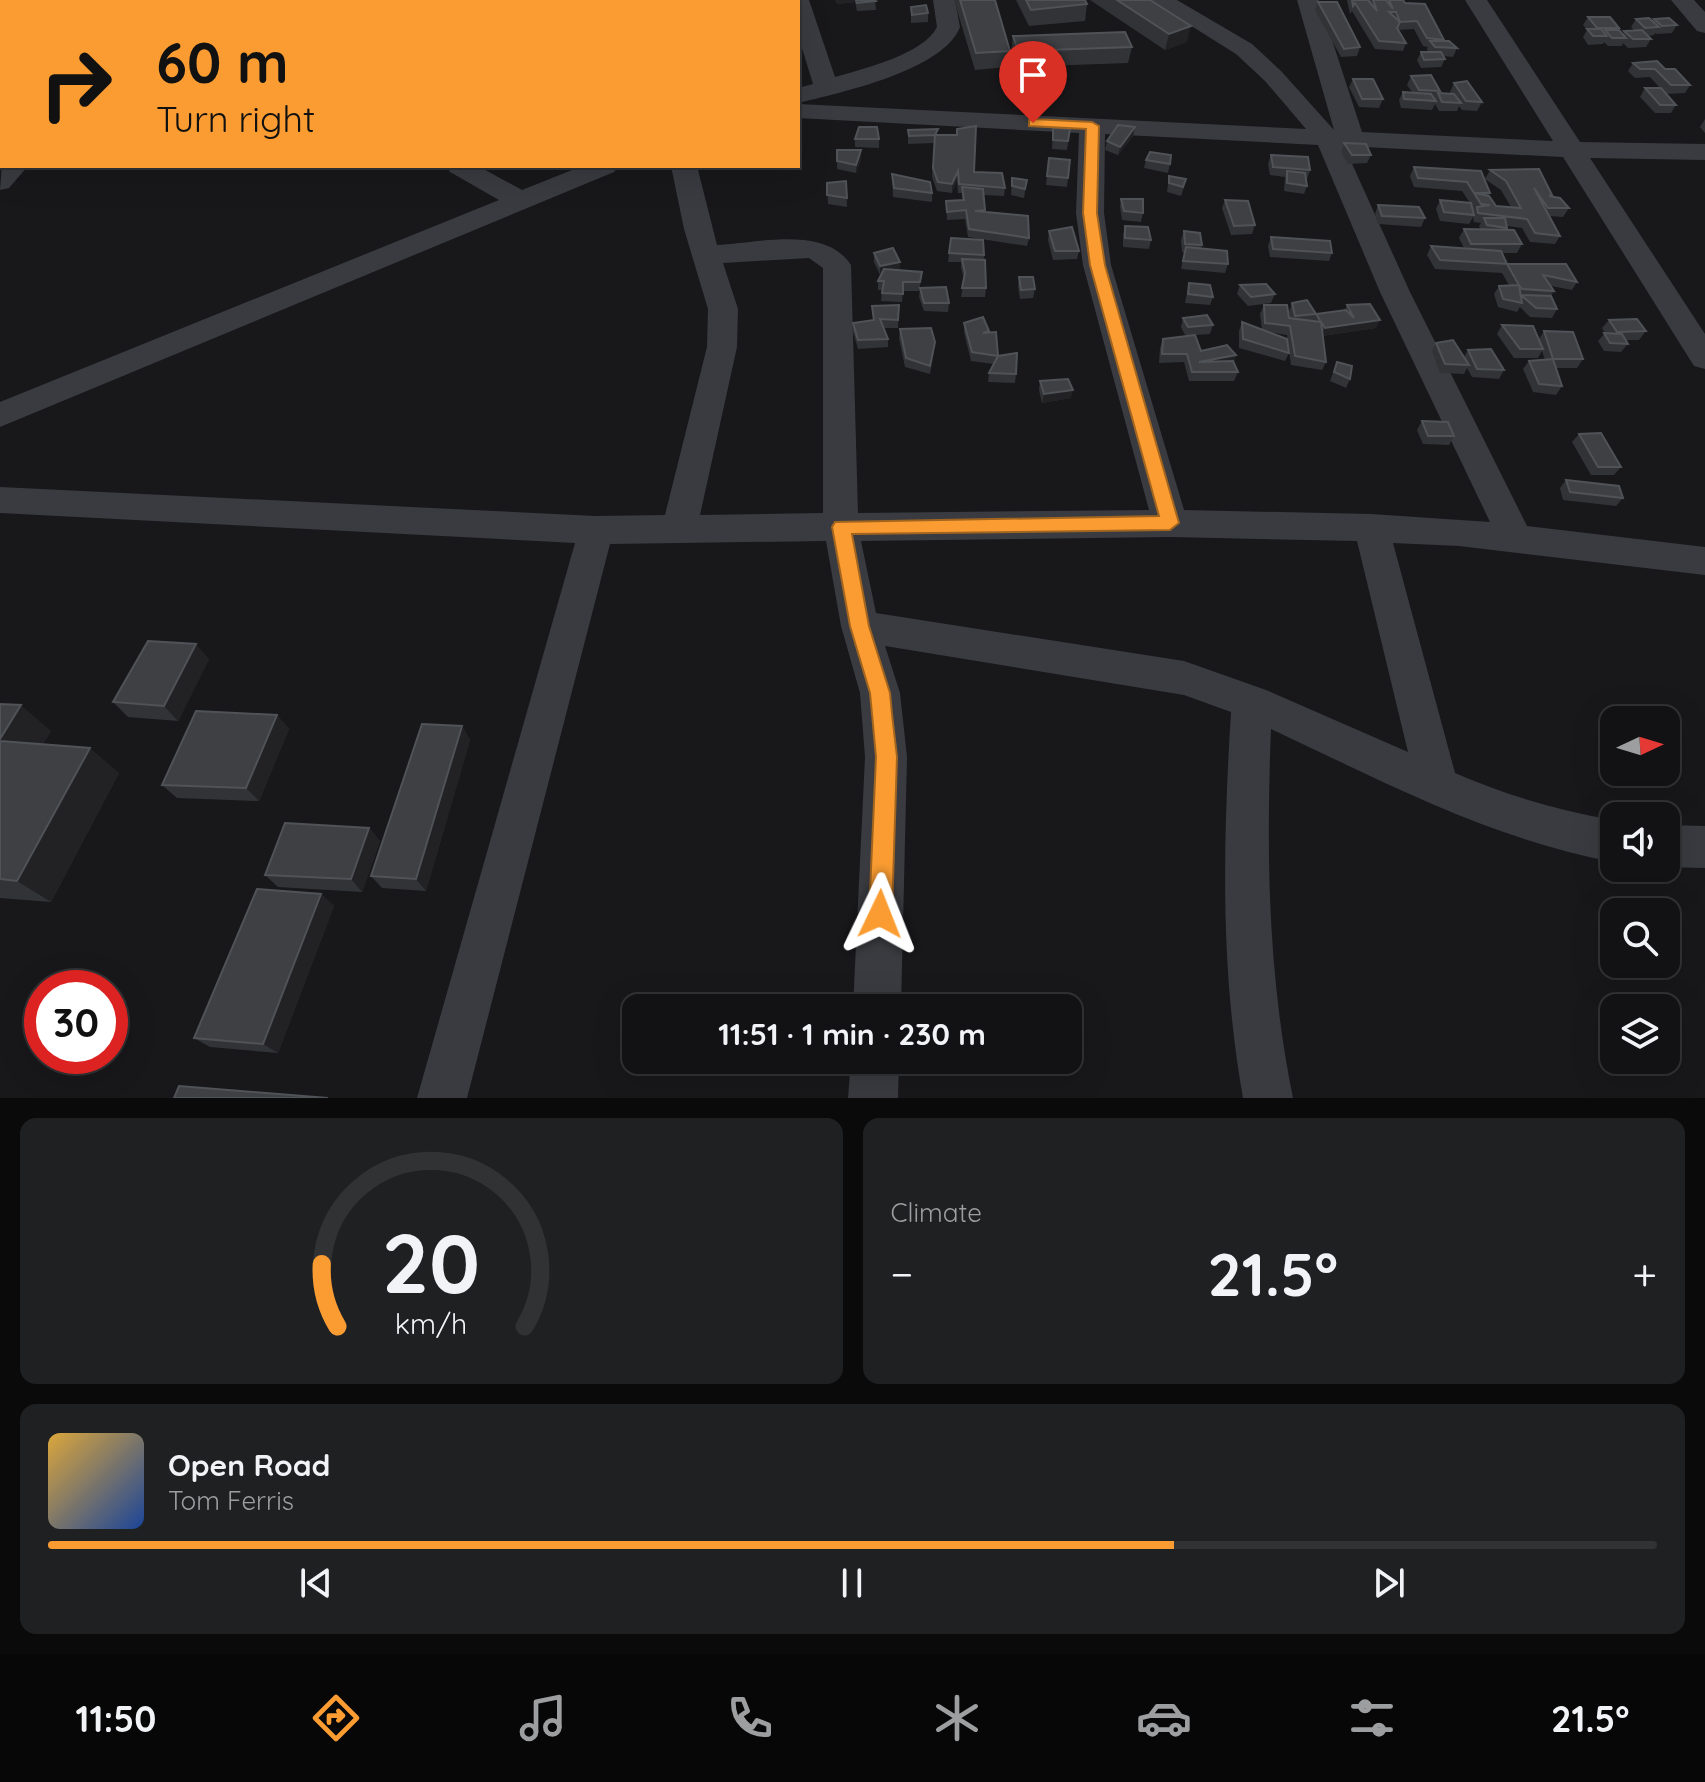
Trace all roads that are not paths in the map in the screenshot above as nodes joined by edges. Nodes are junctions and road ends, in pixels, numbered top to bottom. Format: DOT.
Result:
graph roads {
  1 [pos="944,0"];
  2 [pos="1161,0"];
  3 [pos="1308,0"];
  4 [pos="1476,0"];
  5 [pos="1682,0"];
  6 [pos="800,6"];
  7 [pos="1705,26"];
  8 [pos="826,86"];
  9 [pos="800,95"];
  10 [pos="800,111"];
  11 [pos="1092,126"];
  12 [pos="1340,139"];
  13 [pos="1574,150"];
  14 [pos="1705,152"];
  15 [pos="463,168"];
  16 [pos="600,168"];
  17 [pos="684,168"];
  18 [pos="519,200"];
  19 [pos="706,255"];
  20 [pos="1705,358"];
  21 [pos="0,415"];
  22 [pos="0,500"];
  23 [pos="1170,523"];
  24 [pos="841,527"];
  25 [pos="1371,528"];
  26 [pos="679,529"];
  27 [pos="596,530"];
  28 [pos="1516,539"];
  29 [pos="1705,561"];
  30 [pos="860,626"];
  31 [pos="1252,702"];
  32 [pos="1437,785"];
  33 [pos="1600,838"];
  34 [pos="1680,846"];
  35 [pos="1705,847"];
  36 [pos="878,994"];
  37 [pos="874,1074"];
  38 [pos="442,1098"];
  39 [pos="873,1098"];
  40 [pos="1268,1098"];
  1 -- 8 [label="street"];
  2 -- 12 [label="street"];
  3 -- 12 [label="street"];
  4 -- 13 [label="street"];
  5 -- 7 [label="street"];
  6 -- 8 [label="street"];
  8 -- 9 [label="street"];
  10 -- 11 [label="street"];
  11 -- 12 [label="street"];
  11 -- 23 [label="street"];
  12 -- 13 [label="street"];
  12 -- 28 [label="street"];
  13 -- 14 [label="street"];
  13 -- 20 [label="street"];
  15 -- 18 [label="street"];
  16 -- 18 [label="street"];
  17 -- 19 [label="street"];
  18 -- 21 [label="street"];
  19 -- 24 [label="street"];
  19 -- 26 [label="street"];
  22 -- 27 [label="street"];
  23 -- 24 [label="street"];
  23 -- 25 [label="street"];
  24 -- 26 [label="street"];
  24 -- 30 [label="street"];
  25 -- 28 [label="street"];
  25 -- 32 [label="street"];
  26 -- 27 [label="street"];
  27 -- 38 [label="street"];
  28 -- 29 [label="street"];
  30 -- 31 [label="street"];
  30 -- 36 [label="street"];
  31 -- 32 [label="street"];
  31 -- 40 [label="street"];
  32 -- 33 [label="street"];
  34 -- 35 [label="street"];
  37 -- 39 [label="street"];
}
